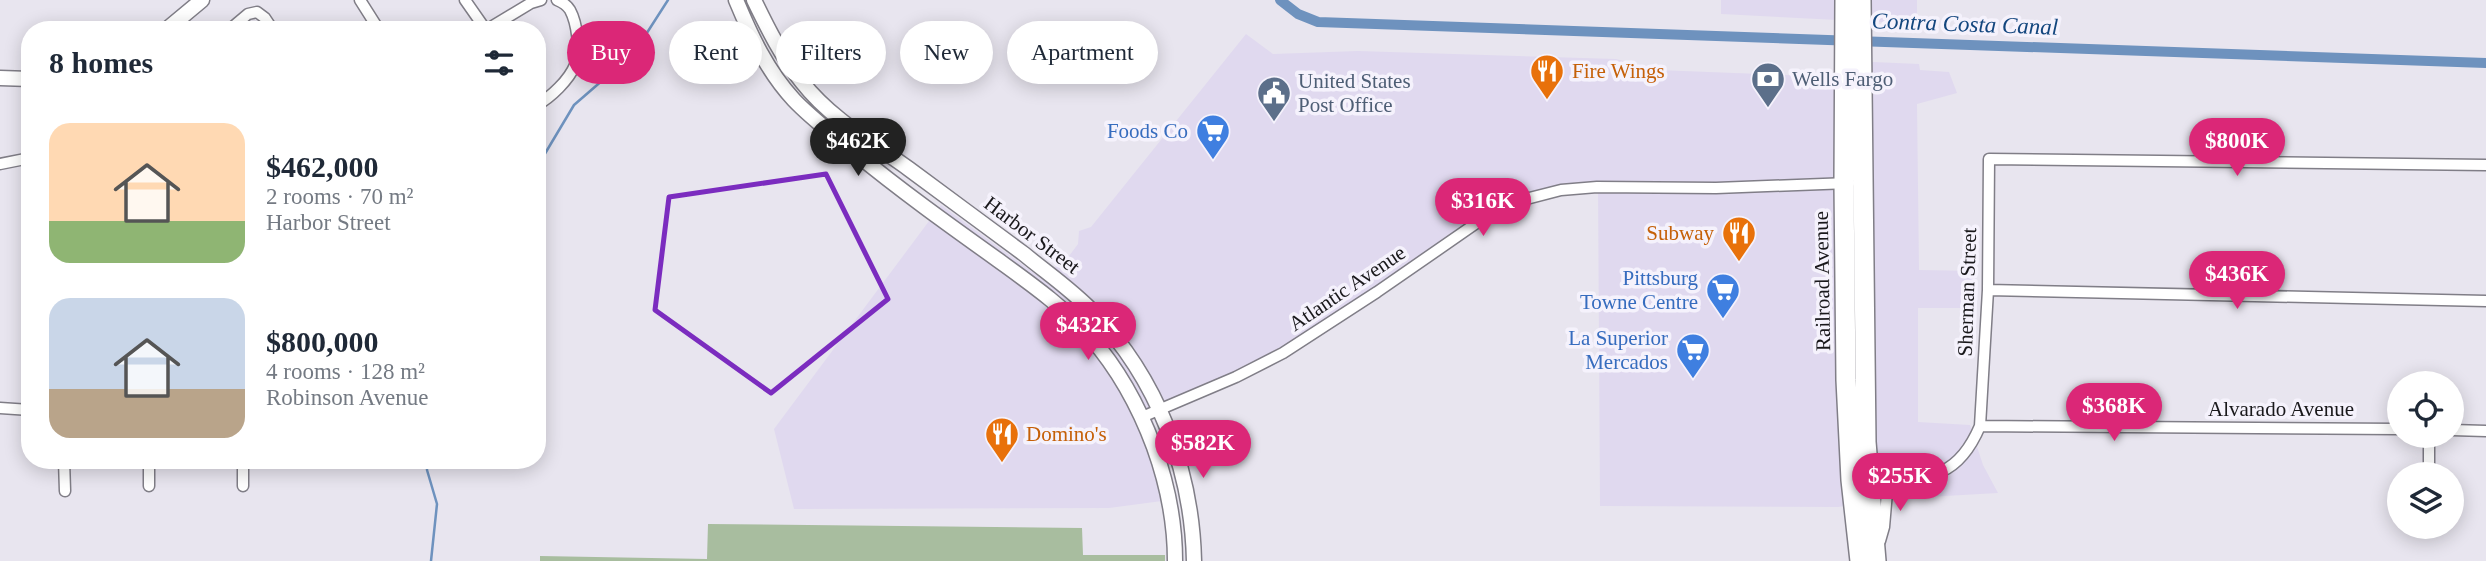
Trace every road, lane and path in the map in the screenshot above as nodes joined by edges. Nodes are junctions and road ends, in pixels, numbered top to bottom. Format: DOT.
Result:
graph roads {
  1 [pos="202,0"];
  2 [pos="360,0"];
  3 [pos="465,0"];
  4 [pos="541,0"];
  5 [pos="557,0"];
  6 [pos="736,0"];
  7 [pos="754,0"];
  8 [pos="1845,0"];
  9 [pos="1861,0"];
  10 [pos="177,21"];
  11 [pos="240,21"];
  12 [pos="267,21"];
  13 [pos="373,21"];
  14 [pos="480,21"];
  15 [pos="501,21"];
  16 [pos="1853,22"];
  17 [pos="0,78"];
  18 [pos="21,79"];
  19 [pos="546,100"];
  20 [pos="21,160"];
  21 [pos="0,164"];
  22 [pos="2486,165"];
  23 [pos="1854,183"];
  24 [pos="1059,281"];
  25 [pos="1989,290"];
  26 [pos="1047,296"];
  27 [pos="2486,301"];
  28 [pos="0,408"];
  29 [pos="21,409"];
  30 [pos="1160,410"];
  31 [pos="1143,417"];
  32 [pos="1980,426"];
  33 [pos="2387,429"];
  34 [pos="2464,430"];
  35 [pos="2486,431"];
  36 [pos="64,469"];
  37 [pos="149,469"];
  38 [pos="243,469"];
  39 [pos="1929,476"];
  40 [pos="1860,479"];
  41 [pos="149,486"];
  42 [pos="243,486"];
  43 [pos="65,491"];
  44 [pos="1871,559"];
  45 [pos="1175,561"];
  46 [pos="1194,561"];
  1 -- 10 [label="street"];
  2 -- 13 [label="street"];
  3 -- 14 [label="street"];
  4 -- 15 [label="street"];
  5 -- 19 [label="street"];
  6 -- 26 [label="street, Harbor Street"];
  7 -- 24 [label="street, Harbor Street"];
  8 -- 16 [label="highway, Railroad Avenue"];
  9 -- 16 [label="highway, Railroad Avenue"];
  11 -- 12 [label="street"];
  16 -- 23 [label="highway, Railroad Avenue"];
  17 -- 18 [label="street"];
  20 -- 21 [label="street"];
  22 -- 25 [label="street, Sherman Street"];
  23 -- 30 [label="street, Atlantic Avenue"];
  23 -- 40 [label="highway, Railroad Avenue"];
  24 -- 26 [label="street"];
  24 -- 30 [label="street, Harbor Street"];
  25 -- 27 [label="street"];
  25 -- 32 [label="street, Sherman Street"];
  26 -- 31 [label="street, Harbor Street"];
  28 -- 29 [label="street"];
  30 -- 31 [label="street, Atlantic Avenue"];
  30 -- 46 [label="street, Harbor Street"];
  31 -- 45 [label="street, Harbor Street"];
  32 -- 33 [label="street, Alvarado Avenue"];
  32 -- 39 [label="street"];
  34 -- 35 [label="street"];
  36 -- 43 [label="street"];
  37 -- 41 [label="street"];
  38 -- 42 [label="street"];
  39 -- 40 [label="street"];
  39 -- 44 [label="street"];
  40 -- 44 [label="highway, Railroad Avenue"];
}
